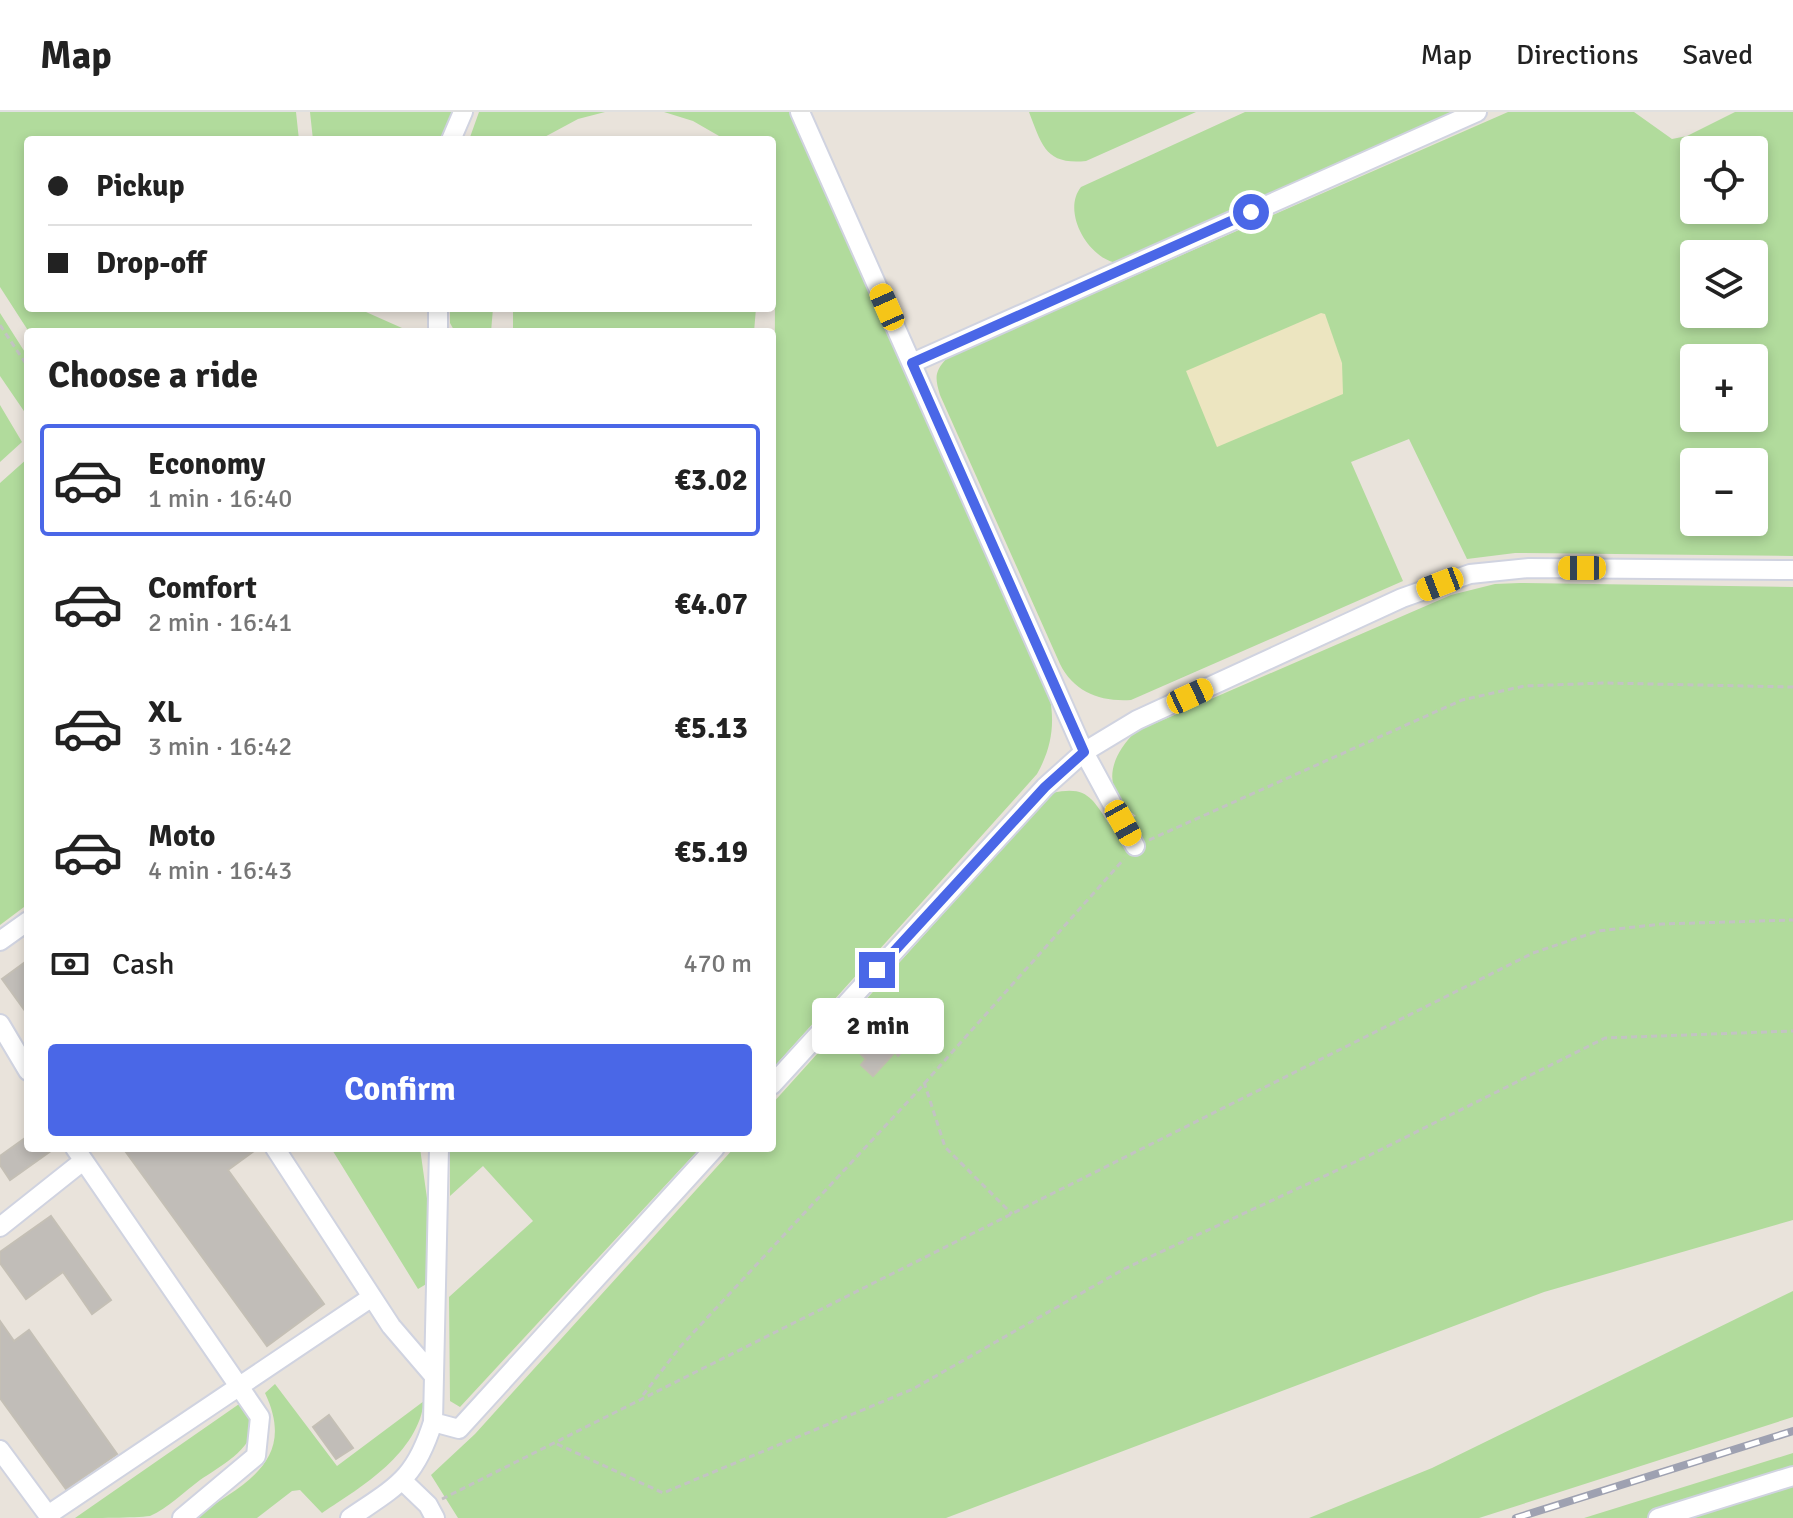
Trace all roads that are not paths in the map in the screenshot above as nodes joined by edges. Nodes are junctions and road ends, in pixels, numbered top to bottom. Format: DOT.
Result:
graph roads {
  1 [pos="463,112"];
  2 [pos="800,112"];
  3 [pos="1477,112"];
  4 [pos="453,136"];
  5 [pos="912,363"];
  6 [pos="1793,570"];
  7 [pos="1084,752"];
  8 [pos="1135,846"];
  9 [pos="24,924"];
  10 [pos="0,941"];
  11 [pos="0,1024"];
  12 [pos="24,1064"];
  13 [pos="776,1081"];
  14 [pos="278,1152"];
  15 [pos="439,1152"];
  16 [pos="711,1152"];
  17 [pos="79,1155"];
  18 [pos="0,1227"];
  19 [pos="372,1297"];
  20 [pos="433,1375"];
  21 [pos="239,1387"];
  22 [pos="433,1422"];
  23 [pos="0,1450"];
  24 [pos="1793,1476"];
  25 [pos="404,1482"];
  26 [pos="432,1511"];
  27 [pos="182,1518"];
  28 [pos="350,1518"];
  29 [pos="1658,1518"];
  1 -- 4 [label="street"];
  2 -- 5 [label="street"];
  3 -- 5 [label="street"];
  5 -- 7 [label="street"];
  6 -- 7 [label="street"];
  7 -- 8 [label="street"];
  7 -- 13 [label="street"];
  9 -- 10 [label="street"];
  11 -- 12 [label="street"];
  14 -- 19 [label="street"];
  15 -- 20 [label="street"];
  16 -- 22 [label="street"];
  17 -- 18 [label="street"];
  17 -- 21 [label="street"];
  19 -- 20 [label="street"];
  19 -- 21 [label="street"];
  20 -- 22 [label="street"];
  21 -- 23 [label="street"];
  21 -- 27 [label="street"];
  22 -- 25 [label="street"];
  24 -- 29 [label="street"];
  25 -- 26 [label="street"];
  25 -- 28 [label="street"];
}
